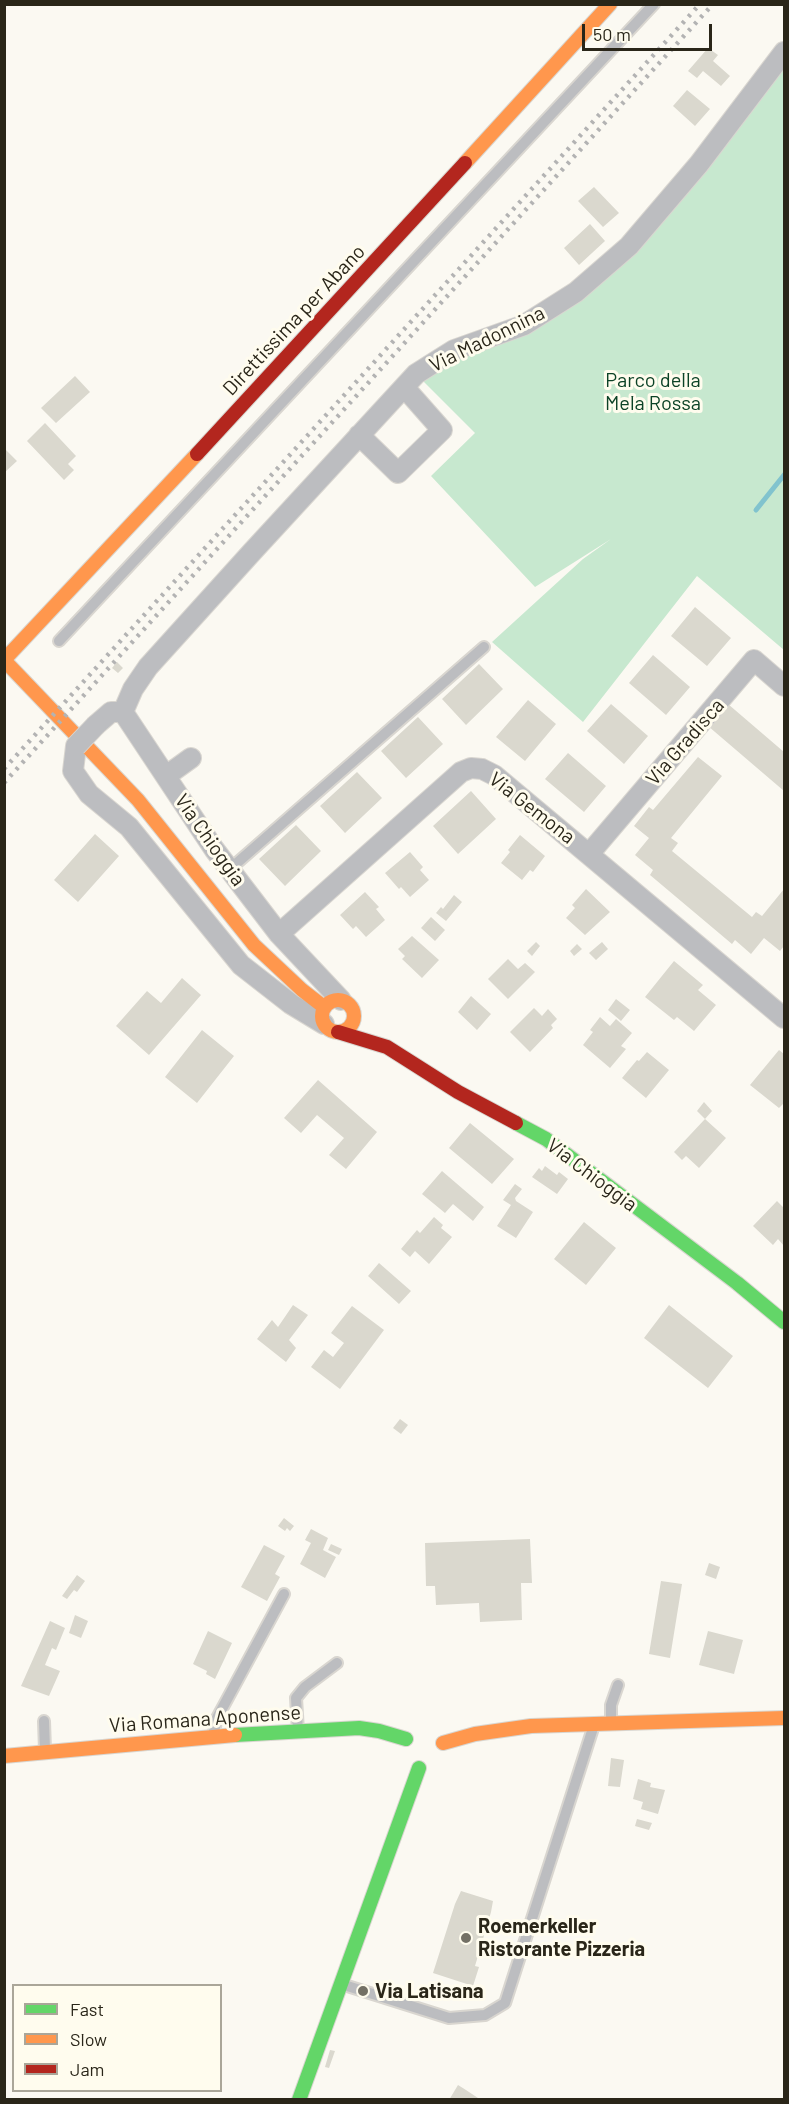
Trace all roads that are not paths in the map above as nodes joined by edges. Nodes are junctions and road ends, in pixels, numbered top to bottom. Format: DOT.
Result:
graph roads {
  1 [pos="610,4"];
  2 [pos="654,4"];
  3 [pos="784,52"];
  4 [pos="404,387"];
  5 [pos="359,435"];
  6 [pos="58,640"];
  7 [pos="484,647"];
  8 [pos="4,660"];
  9 [pos="784,686"];
  10 [pos="123,712"];
  11 [pos="191,758"];
  12 [pos="166,776"];
  13 [pos="589,854"];
  14 [pos="230,869"];
  15 [pos="279,934"];
  16 [pos="781,1008"];
  17 [pos="336,1015"];
  18 [pos="387,1047"];
  19 [pos="784,1322"];
  20 [pos="284,1594"];
  21 [pos="337,1663"];
  22 [pos="618,1685"];
  23 [pos="784,1718"];
  24 [pos="44,1720"];
  25 [pos="611,1724"];
  26 [pos="594,1725"];
  27 [pos="418,1730"];
  28 [pos="298,1732"];
  29 [pos="434,1732"];
  30 [pos="213,1737"];
  31 [pos="406,1739"];
  32 [pos="443,1743"];
  33 [pos="45,1752"];
  34 [pos="4,1756"];
  35 [pos="441,1759"];
  36 [pos="340,1984"];
  37 [pos="298,2100"];
  1 -- 8 [label="main road, Direttissima per Abano"];
  2 -- 6 [label="lane"];
  3 -- 4 [label="street, Via Madonnina"];
  4 -- 5 [label="street, Via Madonnina"];
  4 -- 5 [label="street"];
  5 -- 10 [label="street, Via Madonnina"];
  7 -- 14 [label="lane"];
  8 -- 17 [label="main road, Via Chioggia"];
  9 -- 13 [label="street, Via Gradisca"];
  10 -- 12 [label="street, Via Chioggia"];
  10 -- 17 [label="street, Via Chioggia, bridge"];
  11 -- 12 [label="street"];
  12 -- 14 [label="street, Via Chioggia"];
  13 -- 15 [label="street, Via Gemona"];
  13 -- 16 [label="street, Via Gemona"];
  14 -- 15 [label="street, Via Chioggia"];
  15 -- 17 [label="street, Via Chioggia"];
  17 -- 18 [label="main road, Via Chioggia"];
  17 -- 18 [label="main road, Via Chioggia"];
  18 -- 19 [label="main road, Via Chioggia"];
  20 -- 30 [label="lane"];
  21 -- 28 [label="lane"];
  22 -- 25 [label="lane"];
  23 -- 25 [label="main road"];
  24 -- 33 [label="lane"];
  25 -- 26 [label="main road"];
  26 -- 32 [label="main road"];
  26 -- 36 [label="lane"];
  27 -- 31 [label="main road"];
  28 -- 30 [label="main road, Via Romana Aponense"];
  28 -- 31 [label="main road, Via Romana Aponense"];
  29 -- 32 [label="main road"];
  30 -- 33 [label="main road, Via Romana Aponense"];
  31 -- 36 [label="main road"];
  32 -- 35 [label="main road"];
  33 -- 34 [label="main road, Via Romana Aponense"];
  36 -- 37 [label="main road"];
}
